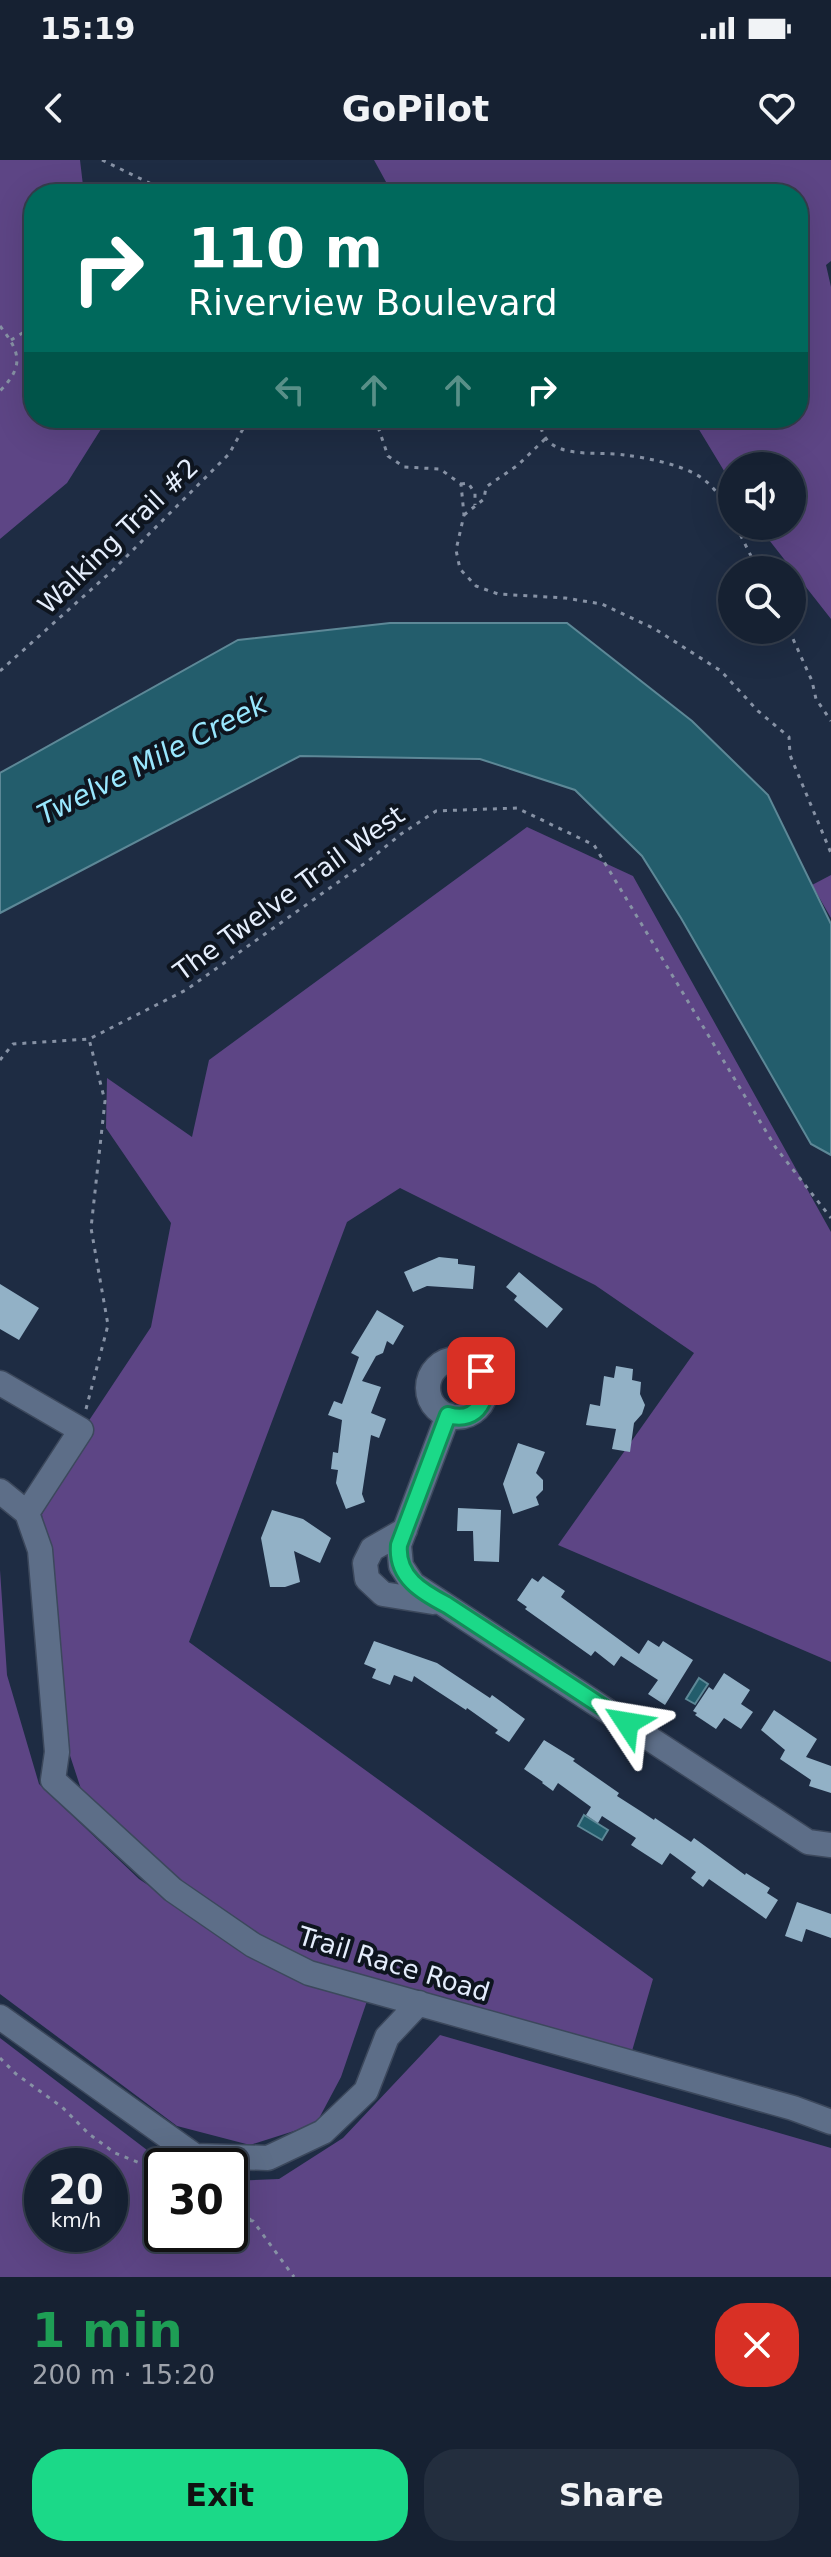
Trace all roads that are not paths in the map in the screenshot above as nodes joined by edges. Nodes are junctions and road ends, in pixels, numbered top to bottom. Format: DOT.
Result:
graph roads {
  1 [pos="0,1383"];
  2 [pos="448,1415"];
  3 [pos="0,1491"];
  4 [pos="27,1513"];
  5 [pos="405,1530"];
  6 [pos="447,1605"];
  7 [pos="831,1845"];
  8 [pos="419,2003"];
  9 [pos="0,2017"];
  10 [pos="831,2122"];
  1 -- 4 [label="street"];
  2 -- 5 [label="street"];
  3 -- 4 [label="street"];
  4 -- 8 [label="street, Trail Race Road"];
  5 -- 6 [label="street"];
  5 -- 6 [label="street"];
  6 -- 7 [label="street"];
  8 -- 9 [label="street"];
  8 -- 10 [label="street, Trail Race Road"];
}
